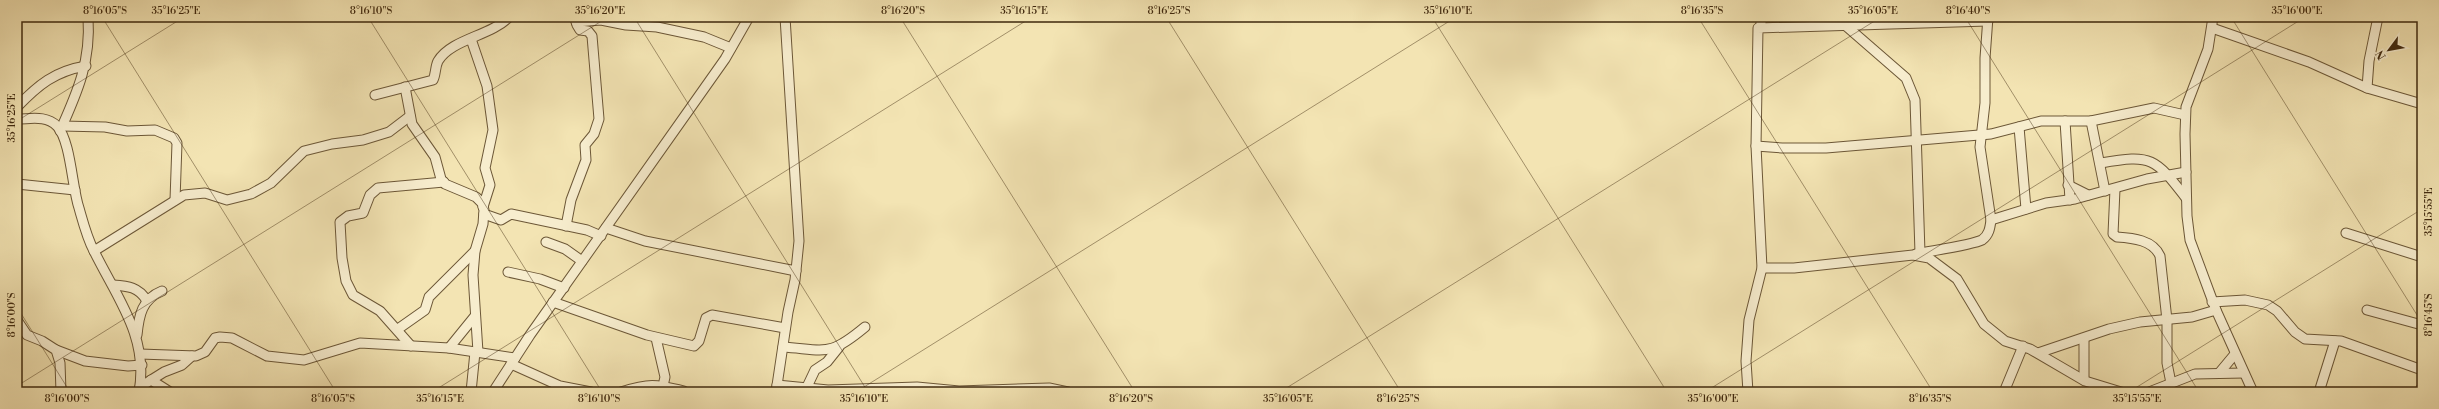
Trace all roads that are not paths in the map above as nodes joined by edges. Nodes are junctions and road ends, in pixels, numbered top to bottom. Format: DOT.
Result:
graph roads {
  1 [pos="88,17"];
  2 [pos="509,17"];
  3 [pos="749,17"];
  4 [pos="785,17"];
  5 [pos="1761,17"];
  6 [pos="2213,17"];
  7 [pos="2378,17"];
  8 [pos="609,19"];
  9 [pos="1988,19"];
  10 [pos="576,20"];
  11 [pos="1885,20"];
  12 [pos="1845,25"];
  13 [pos="1761,28"];
  14 [pos="2212,28"];
  15 [pos="471,39"];
  16 [pos="731,48"];
  17 [pos="86,66"];
  18 [pos="405,87"];
  19 [pos="2367,88"];
  20 [pos="375,95"];
  21 [pos="2422,104"];
  22 [pos="17,107"];
  23 [pos="2186,115"];
  24 [pos="410,116"];
  25 [pos="17,120"];
  26 [pos="2065,121"];
  27 [pos="2091,121"];
  28 [pos="2020,127"];
  29 [pos="61,129"];
  30 [pos="1981,135"];
  31 [pos="1916,140"];
  32 [pos="1756,146"];
  33 [pos="2101,163"];
  34 [pos="2186,172"];
  35 [pos="2169,176"];
  36 [pos="444,182"];
  37 [pos="17,184"];
  38 [pos="2068,185"];
  39 [pos="2115,189"];
  40 [pos="75,190"];
  41 [pos="2105,191"];
  42 [pos="2088,195"];
  43 [pos="2186,198"];
  44 [pos="174,200"];
  45 [pos="2070,200"];
  46 [pos="2026,209"];
  47 [pos="484,211"];
  48 [pos="1991,220"];
  49 [pos="566,226"];
  50 [pos="603,232"];
  51 [pos="2346,233"];
  52 [pos="546,242"];
  53 [pos="94,251"];
  54 [pos="475,251"];
  55 [pos="1916,254"];
  56 [pos="2422,257"];
  57 [pos="582,261"];
  58 [pos="1762,268"];
  59 [pos="796,271"];
  60 [pos="508,272"];
  61 [pos="113,285"];
  62 [pos="564,288"];
  63 [pos="162,291"];
  64 [pos="146,301"];
  65 [pos="553,302"];
  66 [pos="2214,306"];
  67 [pos="2367,310"];
  68 [pos="475,316"];
  69 [pos="17,320"];
  70 [pos="2167,320"];
  71 [pos="2422,325"];
  72 [pos="865,327"];
  73 [pos="785,328"];
  74 [pos="398,329"];
  75 [pos="656,338"];
  76 [pos="2084,339"];
  77 [pos="137,340"];
  78 [pos="2335,341"];
  79 [pos="411,346"];
  80 [pos="2023,346"];
  81 [pos="782,347"];
  82 [pos="838,347"];
  83 [pos="449,348"];
  84 [pos="56,350"];
  85 [pos="476,352"];
  86 [pos="2038,353"];
  87 [pos="140,354"];
  88 [pos="2235,354"];
  89 [pos="192,356"];
  90 [pos="513,361"];
  91 [pos="142,365"];
  92 [pos="2422,370"];
  93 [pos="2220,372"];
  94 [pos="2244,373"];
  95 [pos="150,380"];
  96 [pos="2084,380"];
  97 [pos="2171,383"];
  98 [pos="663,386"];
  99 [pos="2422,387"];
  100 [pos="776,389"];
  101 [pos="806,389"];
  102 [pos="139,390"];
  103 [pos="1032,390"];
  104 [pos="625,391"];
  105 [pos="684,391"];
  106 [pos="977,391"];
  107 [pos="61,392"];
  108 [pos="170,392"];
  109 [pos="471,392"];
  110 [pos="493,392"];
  111 [pos="591,392"];
  112 [pos="1068,392"];
  113 [pos="1748,392"];
  114 [pos="2004,392"];
  115 [pos="2121,392"];
  116 [pos="2149,392"];
  117 [pos="2253,392"];
  118 [pos="2319,392"];
  119 [pos="2419,392"];
  1 -- 17 [label="street"];
  2 -- 15 [label="street"];
  3 -- 16 [label="street"];
  4 -- 59 [label="street"];
  5 -- 13 [label="street"];
  6 -- 14 [label="street"];
  7 -- 19 [label="street"];
  8 -- 10 [label="street"];
  8 -- 16 [label="street"];
  9 -- 11 [label="street"];
  9 -- 30 [label="street"];
  10 -- 49 [label="street"];
  11 -- 12 [label="street"];
  12 -- 13 [label="street"];
  12 -- 31 [label="street"];
  13 -- 32 [label="street"];
  14 -- 19 [label="street"];
  14 -- 23 [label="street"];
  15 -- 18 [label="street"];
  15 -- 47 [label="street"];
  16 -- 50 [label="street"];
  17 -- 22 [label="street"];
  17 -- 29 [label="street"];
  18 -- 20 [label="street"];
  18 -- 24 [label="street"];
  19 -- 21 [label="street"];
  23 -- 27 [label="street"];
  23 -- 34 [label="street"];
  24 -- 36 [label="street"];
  24 -- 44 [label="street"];
  25 -- 29 [label="street"];
  26 -- 27 [label="street"];
  26 -- 28 [label="street"];
  26 -- 38 [label="street"];
  27 -- 33 [label="street"];
  28 -- 30 [label="street"];
  28 -- 46 [label="street"];
  29 -- 40 [label="street"];
  29 -- 44 [label="street"];
  30 -- 31 [label="street"];
  30 -- 48 [label="street"];
  31 -- 32 [label="street"];
  31 -- 55 [label="street"];
  32 -- 58 [label="street"];
  33 -- 35 [label="street"];
  33 -- 41 [label="street"];
  34 -- 35 [label="street"];
  34 -- 43 [label="street"];
  35 -- 39 [label="street"];
  35 -- 43 [label="street"];
  36 -- 47 [label="street"];
  36 -- 74 [label="street"];
  37 -- 40 [label="street"];
  38 -- 42 [label="street"];
  38 -- 45 [label="street"];
  39 -- 41 [label="street"];
  39 -- 70 [label="street"];
  40 -- 53 [label="street"];
  41 -- 42 [label="street"];
  42 -- 45 [label="street"];
  43 -- 66 [label="street"];
  44 -- 53 [label="street"];
  45 -- 46 [label="street"];
  46 -- 48 [label="street"];
  47 -- 49 [label="street"];
  47 -- 54 [label="street"];
  48 -- 55 [label="street"];
  49 -- 50 [label="street"];
  50 -- 57 [label="street"];
  50 -- 59 [label="street"];
  51 -- 56 [label="street"];
  52 -- 57 [label="street"];
  53 -- 61 [label="street"];
  54 -- 68 [label="street"];
  54 -- 74 [label="street"];
  55 -- 58 [label="street"];
  55 -- 80 [label="street"];
  57 -- 62 [label="street"];
  58 -- 113 [label="street"];
  59 -- 73 [label="street"];
  60 -- 62 [label="street"];
  61 -- 64 [label="street"];
  61 -- 77 [label="street"];
  62 -- 65 [label="street"];
  63 -- 64 [label="street"];
  64 -- 77 [label="street"];
  65 -- 75 [label="street"];
  65 -- 90 [label="street"];
  66 -- 70 [label="street"];
  66 -- 78 [label="street"];
  66 -- 88 [label="street"];
  67 -- 71 [label="street"];
  68 -- 83 [label="street"];
  68 -- 85 [label="street"];
  69 -- 84 [label="street"];
  70 -- 76 [label="street"];
  70 -- 97 [label="street"];
  72 -- 82 [label="street"];
  73 -- 75 [label="street"];
  73 -- 81 [label="street"];
  74 -- 79 [label="street"];
  75 -- 98 [label="street"];
  76 -- 86 [label="street"];
  76 -- 96 [label="street"];
  77 -- 87 [label="street"];
  78 -- 92 [label="street"];
  78 -- 118 [label="street"];
  79 -- 83 [label="street"];
  79 -- 89 [label="street"];
  80 -- 86 [label="street"];
  80 -- 114 [label="street"];
  81 -- 82 [label="street"];
  81 -- 100 [label="street"];
  82 -- 101 [label="street"];
  83 -- 85 [label="street"];
  84 -- 91 [label="street"];
  84 -- 107 [label="street"];
  85 -- 90 [label="street"];
  85 -- 109 [label="street"];
  86 -- 96 [label="street"];
  87 -- 89 [label="street"];
  87 -- 91 [label="street"];
  88 -- 93 [label="street"];
  88 -- 94 [label="street"];
  89 -- 95 [label="street"];
  90 -- 110 [label="street"];
  90 -- 111 [label="street"];
  91 -- 102 [label="street"];
  93 -- 94 [label="street"];
  93 -- 97 [label="street"];
  94 -- 117 [label="street"];
  95 -- 102 [label="street"];
  95 -- 108 [label="street"];
  96 -- 115 [label="street"];
  97 -- 116 [label="street"];
  98 -- 104 [label="street"];
  98 -- 105 [label="street"];
  99 -- 119 [label="street"];
  100 -- 101 [label="street"];
  101 -- 106 [label="street"];
  103 -- 106 [label="street"];
  103 -- 112 [label="street"];
}
